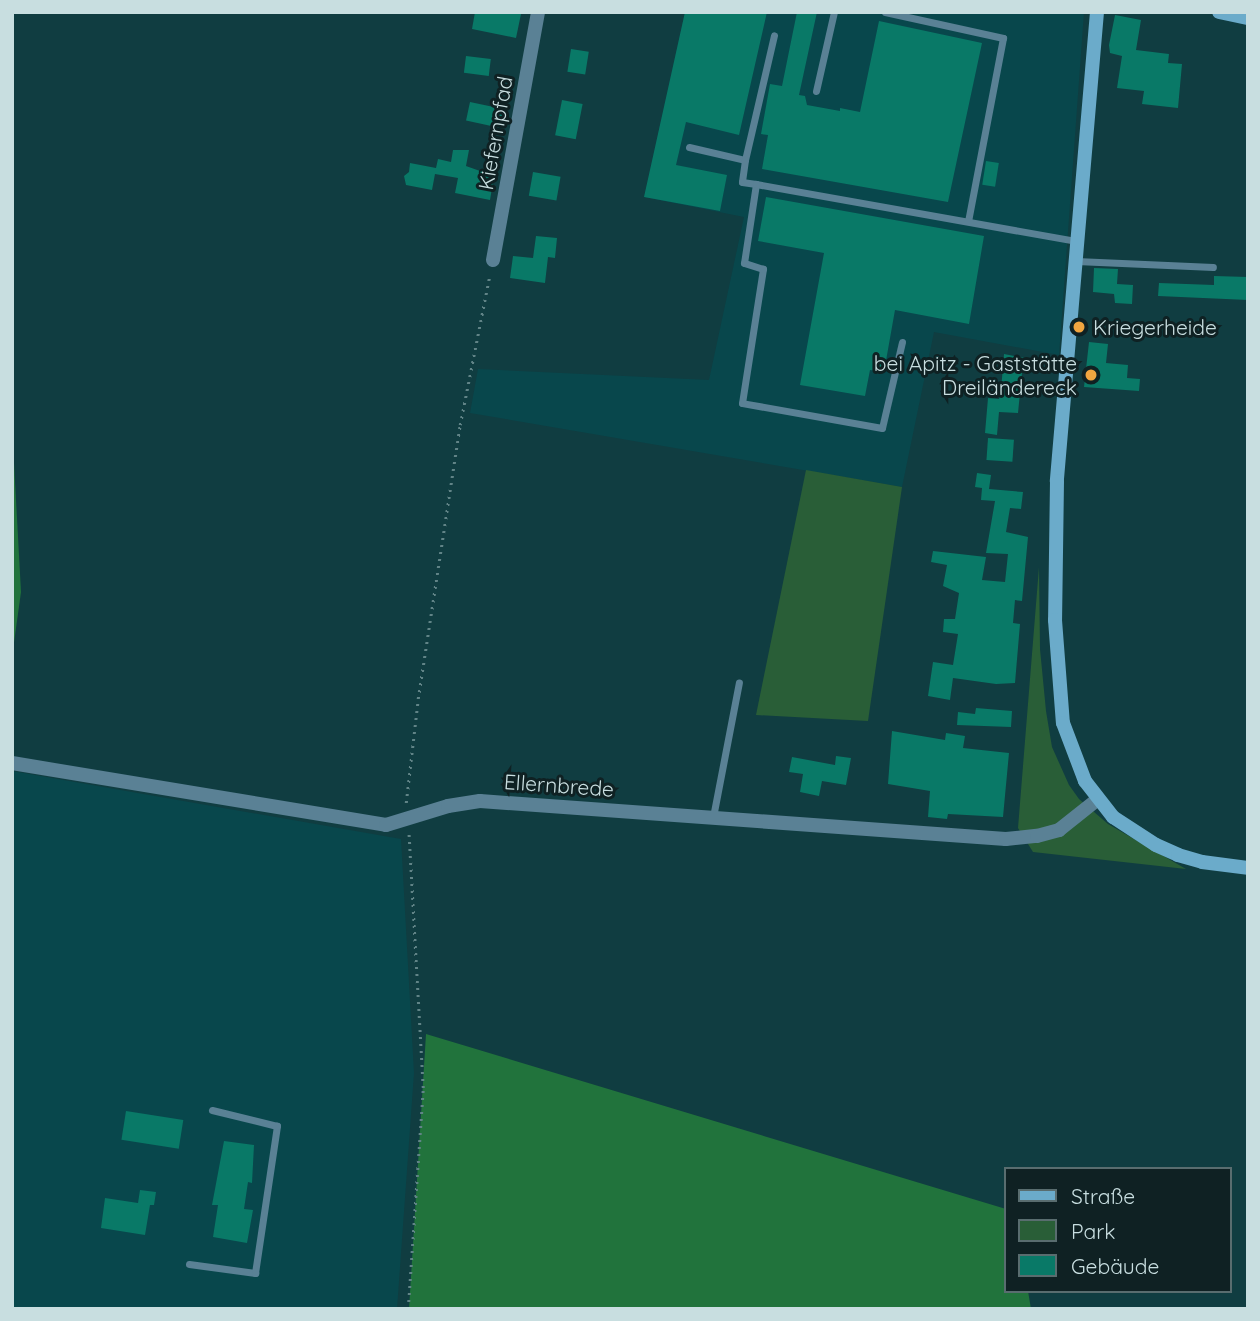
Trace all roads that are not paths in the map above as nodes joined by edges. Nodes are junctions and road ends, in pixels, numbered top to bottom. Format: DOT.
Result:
graph roads {
  1 [pos="538,12"];
  2 [pos="834,12"];
  3 [pos="885,12"];
  4 [pos="1097,12"];
  5 [pos="1219,12"];
  6 [pos="1248,18"];
  7 [pos="774,35"];
  8 [pos="816,91"];
  9 [pos="689,147"];
  10 [pos="745,160"];
  11 [pos="756,184"];
  12 [pos="968,221"];
  13 [pos="1077,242"];
  14 [pos="493,260"];
  15 [pos="1076,261"];
  16 [pos="1213,267"];
  17 [pos="902,342"];
  18 [pos="739,682"];
  19 [pos="12,763"];
  20 [pos="1098,799"];
  21 [pos="713,817"];
  22 [pos="1248,868"];
  23 [pos="212,1110"];
  24 [pos="189,1265"];
  1 -- 14 [label="street, Kiefernpfad"];
  2 -- 8 [label="lane"];
  3 -- 12 [label="lane"];
  4 -- 13 [label="street"];
  5 -- 6 [label="street"];
  7 -- 10 [label="lane"];
  9 -- 10 [label="lane"];
  10 -- 11 [label="lane"];
  11 -- 12 [label="lane"];
  11 -- 17 [label="lane"];
  12 -- 13 [label="lane"];
  13 -- 15 [label="street"];
  15 -- 16 [label="lane"];
  15 -- 20 [label="street"];
  18 -- 21 [label="lane"];
  19 -- 21 [label="street, Ellernbrede"];
  20 -- 21 [label="street, Ellernbrede"];
  20 -- 22 [label="street"];
  23 -- 24 [label="lane"];
}
